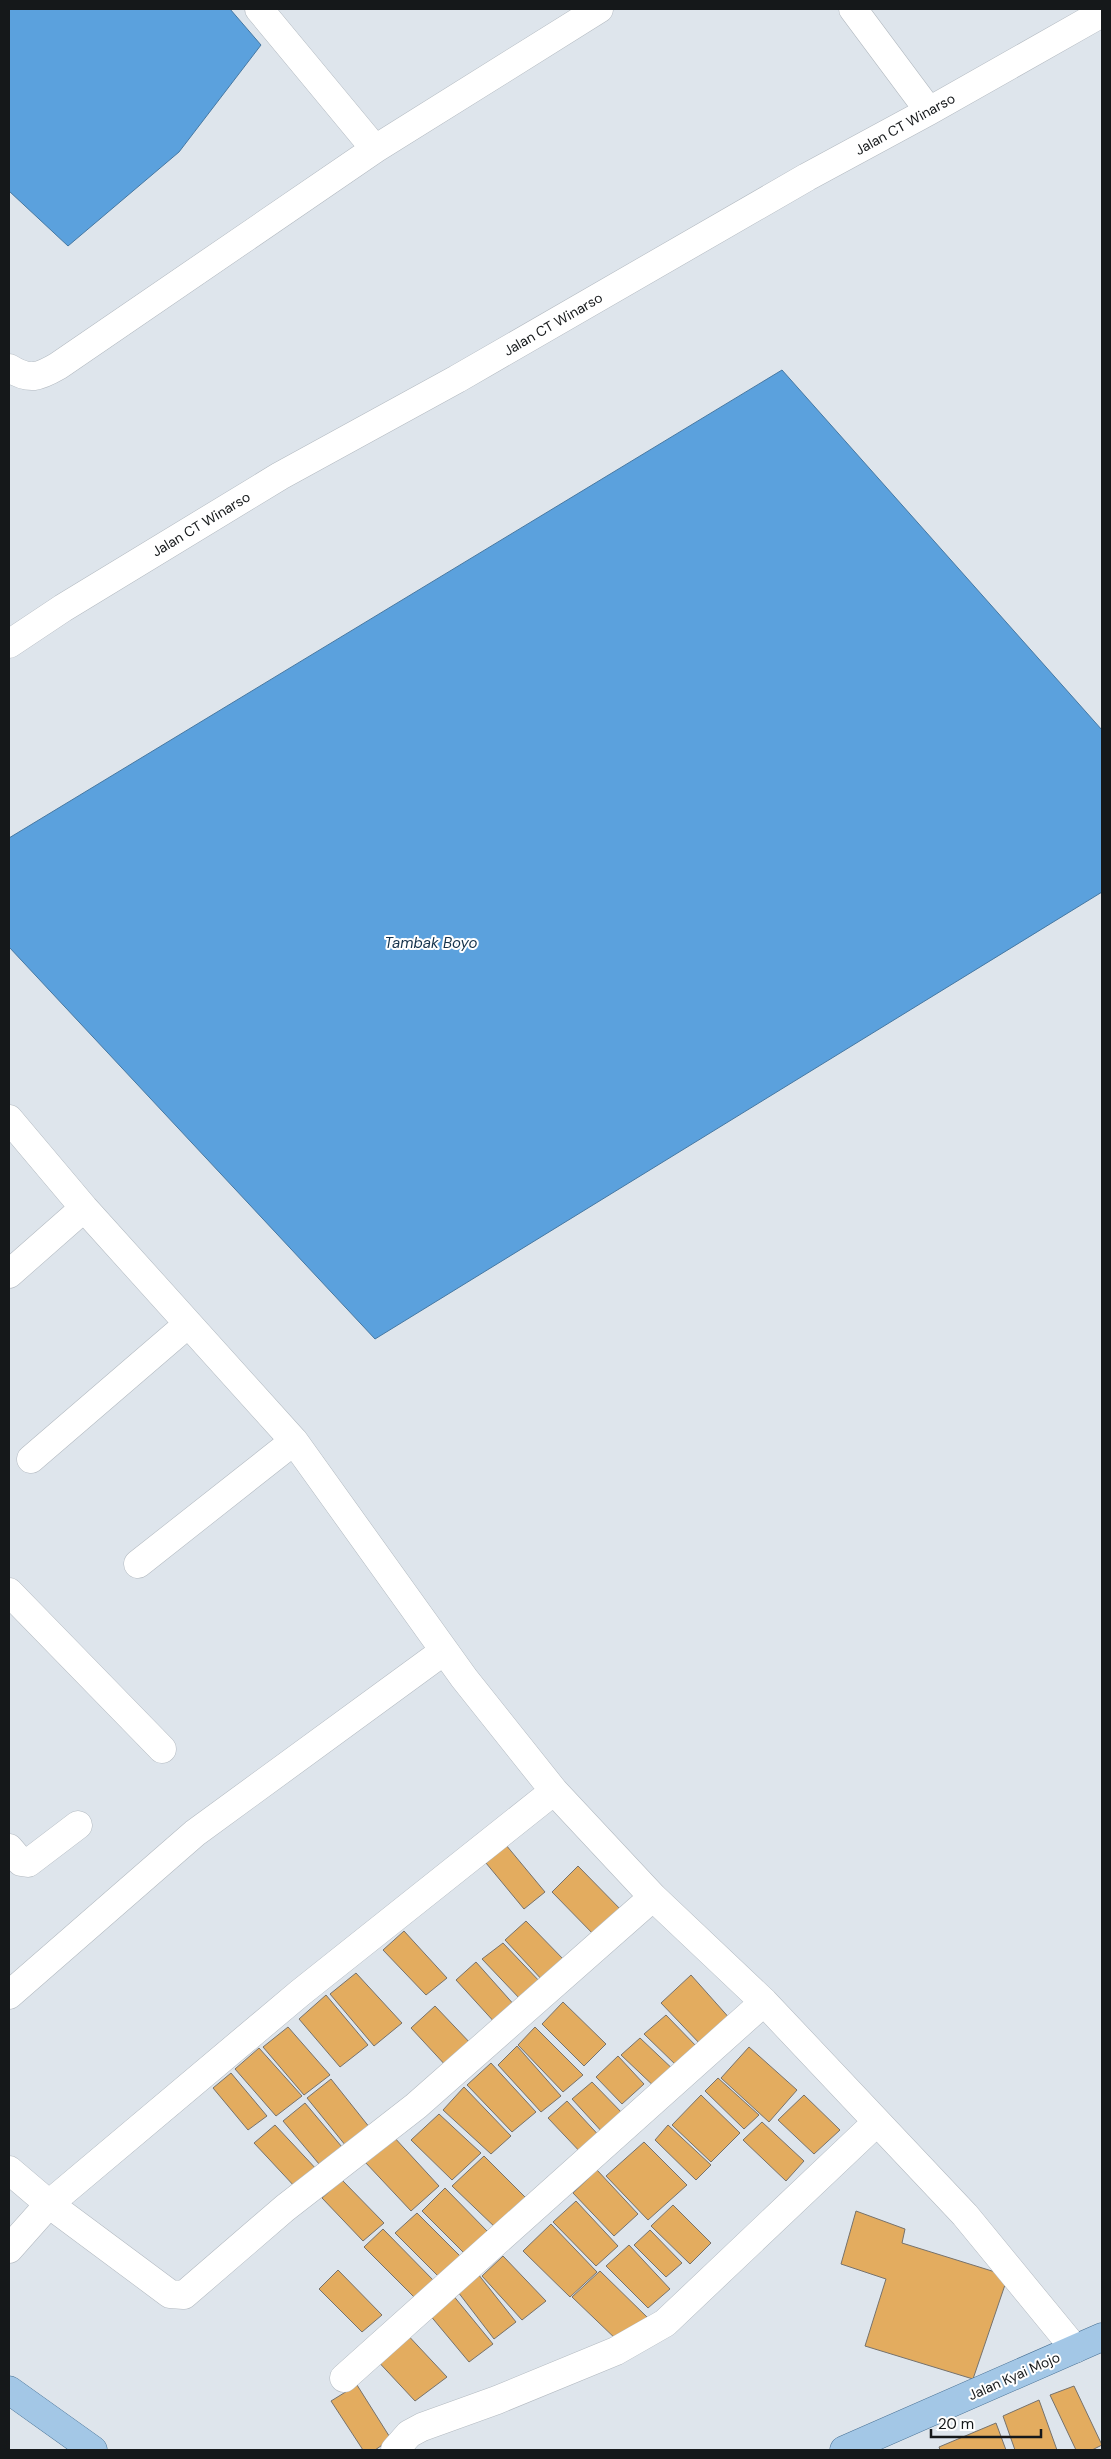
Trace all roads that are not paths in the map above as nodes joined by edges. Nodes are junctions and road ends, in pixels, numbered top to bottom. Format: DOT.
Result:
graph roads {
  1 [pos="259,9"];
  2 [pos="599,9"];
  3 [pos="853,9"];
  4 [pos="1102,13"];
  5 [pos="929,112"];
  6 [pos="375,150"];
  7 [pos="9,368"];
  8 [pos="9,644"];
  9 [pos="9,1119"];
  10 [pos="84,1208"];
  11 [pos="9,1274"];
  12 [pos="188,1324"];
  13 [pos="294,1441"];
  14 [pos="31,1459"];
  15 [pos="138,1564"];
  16 [pos="9,1592"];
  17 [pos="444,1651"];
  18 [pos="162,1749"];
  19 [pos="554,1791"];
  20 [pos="78,1825"];
  21 [pos="9,1848"];
  22 [pos="653,1897"];
  23 [pos="9,1995"];
  24 [pos="764,2002"];
  25 [pos="877,2122"];
  26 [pos="9,2170"];
  27 [pos="49,2204"];
  28 [pos="9,2249"];
  29 [pos="1102,2337"];
  30 [pos="1075,2349"];
  31 [pos="344,2378"];
  32 [pos="9,2390"];
  33 [pos="93,2450"];
  34 [pos="395,2450"];
  35 [pos="844,2450"];
  1 -- 6 [label="street"];
  2 -- 6 [label="street"];
  3 -- 5 [label="street"];
  4 -- 5 [label="street, Jalan CT Winarso"];
  5 -- 8 [label="street, Jalan CT Winarso"];
  6 -- 7 [label="street"];
  9 -- 10 [label="street"];
  10 -- 11 [label="street"];
  10 -- 12 [label="street"];
  12 -- 13 [label="street"];
  12 -- 14 [label="street"];
  13 -- 15 [label="street"];
  13 -- 17 [label="street"];
  16 -- 18 [label="street"];
  17 -- 19 [label="street"];
  17 -- 23 [label="street"];
  19 -- 22 [label="street"];
  19 -- 27 [label="street"];
  20 -- 21 [label="street"];
  22 -- 24 [label="street"];
  22 -- 27 [label="street"];
  24 -- 25 [label="street"];
  24 -- 31 [label="street"];
  25 -- 30 [label="street"];
  25 -- 34 [label="street"];
  26 -- 27 [label="street"];
  27 -- 28 [label="street"];
  29 -- 30 [label="main road, Jalan Kyai Mojo"];
  30 -- 35 [label="main road, Jalan Kyai Mojo"];
  32 -- 33 [label="main road"];
}
